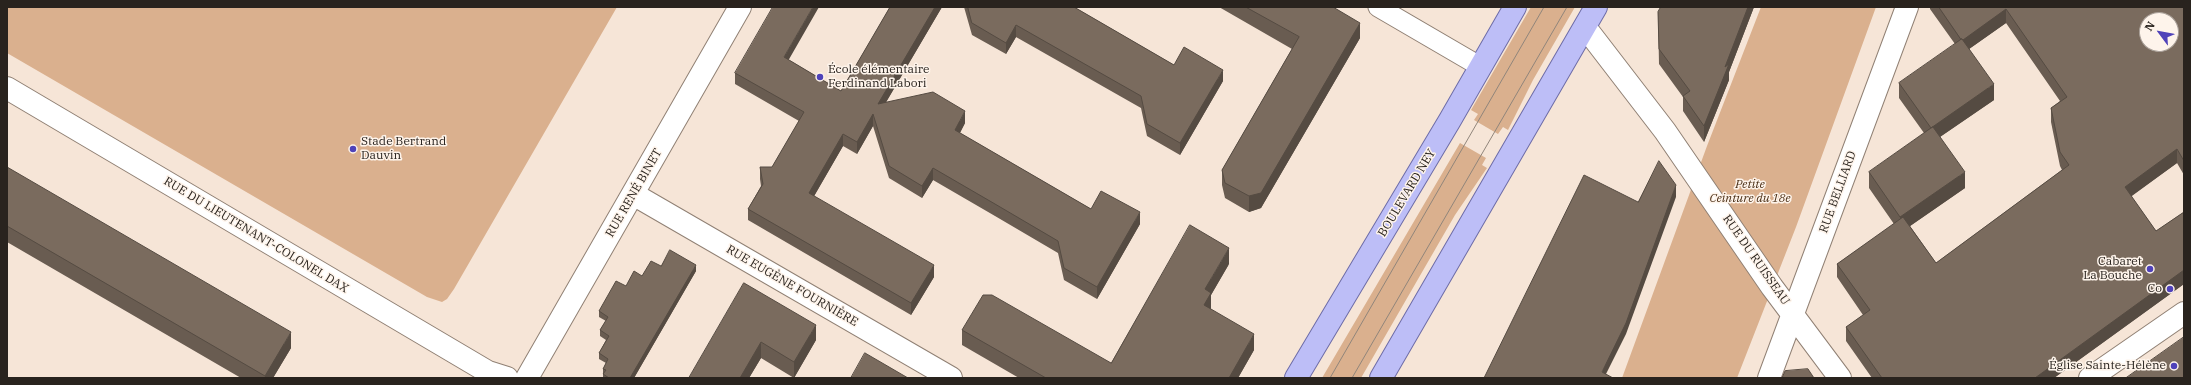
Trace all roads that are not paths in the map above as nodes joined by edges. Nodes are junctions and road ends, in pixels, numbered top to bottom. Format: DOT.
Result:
graph roads {
  1 [pos="740,7"];
  2 [pos="1378,7"];
  3 [pos="1515,7"];
  4 [pos="1596,7"];
  5 [pos="1907,7"];
  6 [pos="1585,27"];
  7 [pos="1481,67"];
  8 [pos="7,88"];
  9 [pos="633,194"];
  10 [pos="1793,312"];
  11 [pos="2184,313"];
  12 [pos="507,378"];
  13 [pos="527,378"];
  14 [pos="951,378"];
  15 [pos="1296,378"];
  16 [pos="1381,378"];
  17 [pos="1769,378"];
  18 [pos="1840,378"];
  19 [pos="2090,378"];
  1 -- 9 [label="street, RUE RENÉ BINET"];
  2 -- 7 [label="street"];
  3 -- 7 [label="main road, BOULEVARD NEY"];
  4 -- 6 [label="main road"];
  5 -- 10 [label="street, RUE BELLIARD"];
  6 -- 10 [label="street, RUE DU RUISSEAU"];
  6 -- 16 [label="main road"];
  7 -- 15 [label="main road, BOULEVARD NEY"];
  8 -- 12 [label="street, RUE DU LIEUTENANT-COLONEL DAX"];
  9 -- 13 [label="street, RUE RENÉ BINET"];
  9 -- 14 [label="street, RUE EUGÈNE FOURNIÈRE"];
  10 -- 17 [label="street, RUE BELLIARD"];
  10 -- 18 [label="street, RUE DU RUISSEAU"];
  11 -- 19 [label="street"];
}
